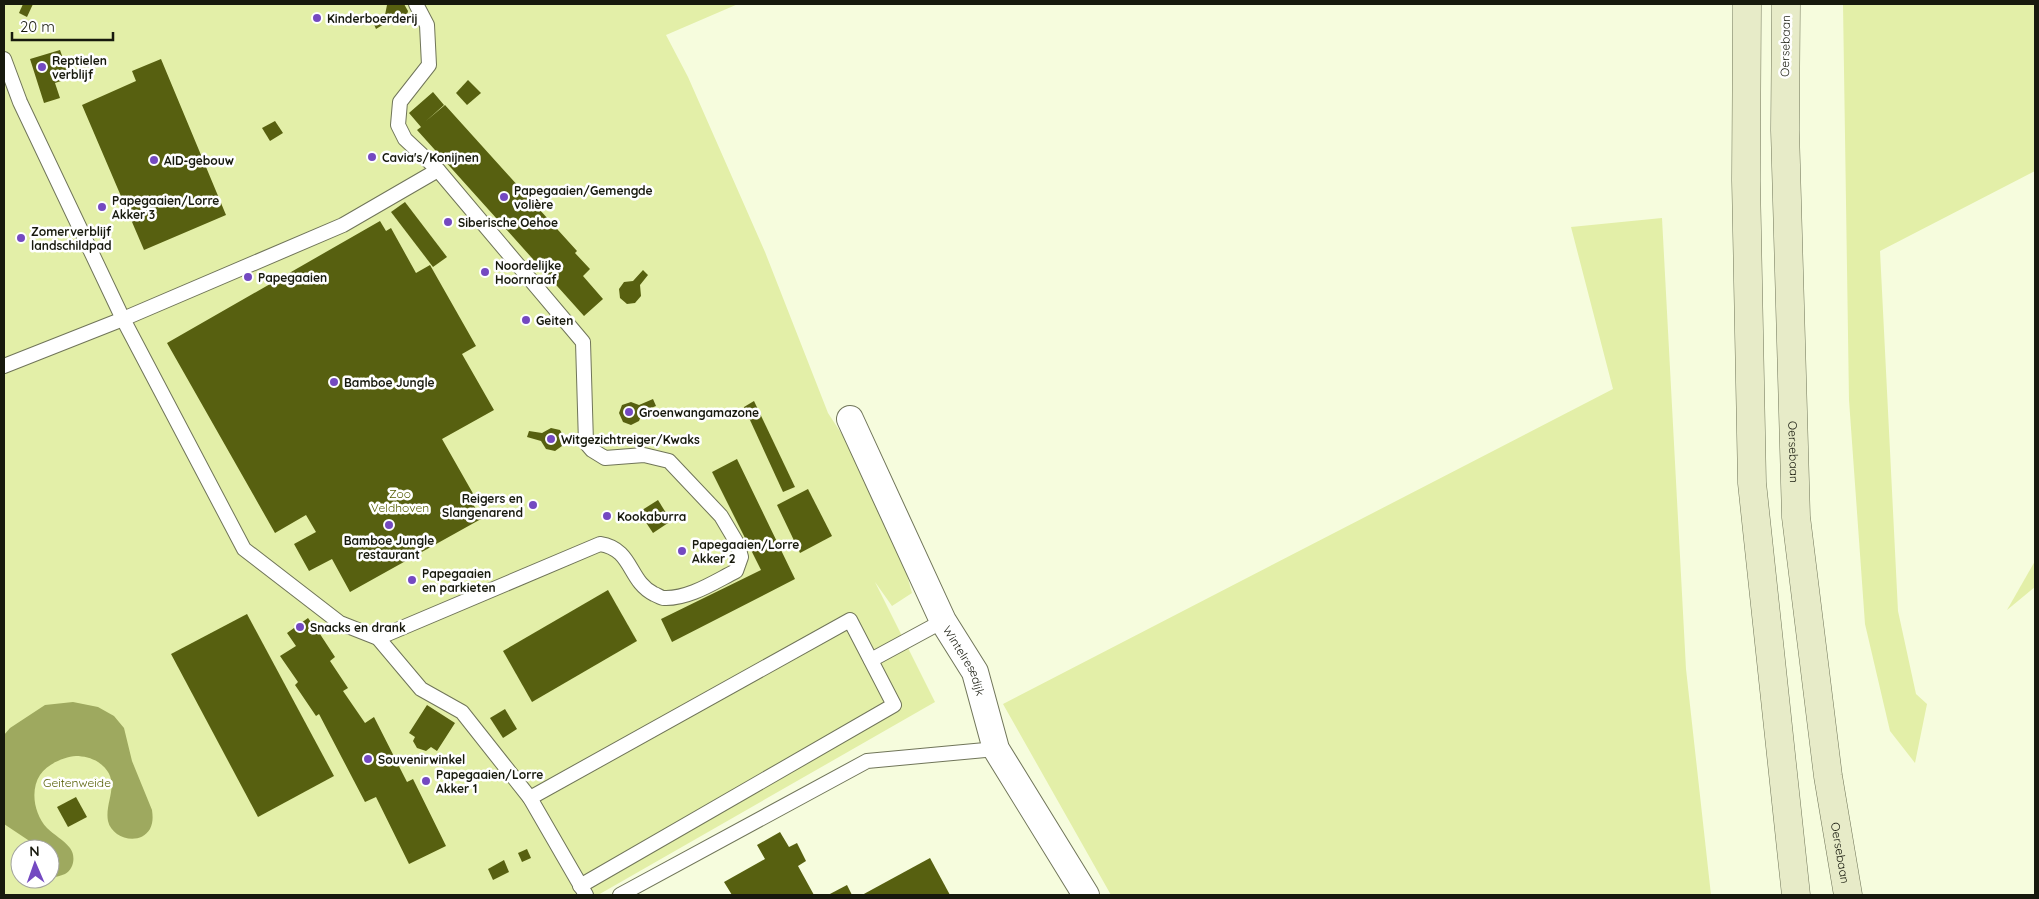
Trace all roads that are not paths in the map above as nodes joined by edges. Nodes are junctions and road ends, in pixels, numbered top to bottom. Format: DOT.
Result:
graph roads {
  1 [pos="416,4"];
  2 [pos="1747,4"];
  3 [pos="1786,4"];
  4 [pos="4,59"];
  5 [pos="438,170"];
  6 [pos="123,319"];
  7 [pos="4,366"];
  8 [pos="850,419"];
  9 [pos="943,621"];
  10 [pos="378,638"];
  11 [pos="871,660"];
  12 [pos="996,749"];
  13 [pos="530,798"];
  14 [pos="583,891"];
  15 [pos="620,895"];
  16 [pos="1086,895"];
  17 [pos="1796,895"];
  18 [pos="1848,895"];
  1 -- 5 [label="lane"];
  2 -- 17 [label="main road"];
  3 -- 18 [label="main road, Oersebaan"];
  4 -- 6 [label="lane"];
  5 -- 6 [label="lane"];
  5 -- 10 [label="lane"];
  6 -- 7 [label="lane"];
  6 -- 10 [label="lane"];
  8 -- 9 [label="street, Wintelresedijk"];
  9 -- 11 [label="lane"];
  9 -- 12 [label="street, Wintelresedijk"];
  10 -- 13 [label="lane"];
  11 -- 13 [label="lane"];
  11 -- 14 [label="lane"];
  12 -- 15 [label="lane"];
  12 -- 16 [label="street, Wintelresedijk"];
  13 -- 14 [label="lane"];
}
